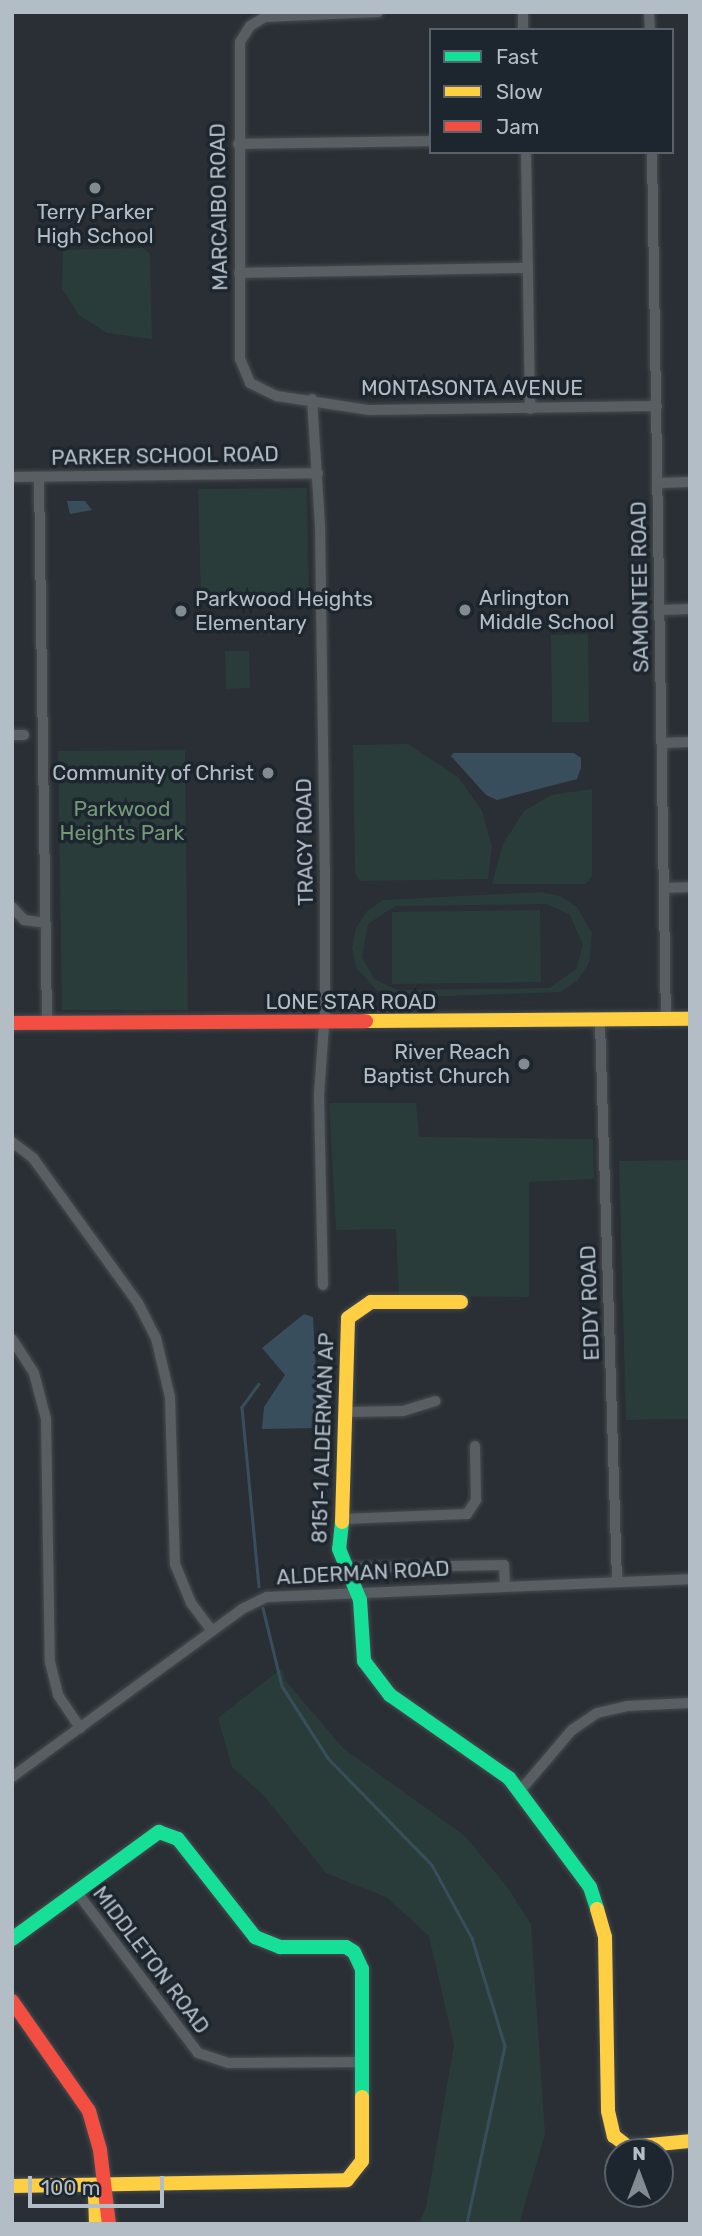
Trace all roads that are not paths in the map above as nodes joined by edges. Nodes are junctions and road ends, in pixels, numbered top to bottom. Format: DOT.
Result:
graph roads {
  1 [pos="378,12"];
  2 [pos="429,141"];
  3 [pos="238,144"];
  4 [pos="526,154"];
  5 [pos="652,154"];
  6 [pos="528,268"];
  7 [pos="239,273"];
  8 [pos="250,383"];
  9 [pos="312,398"];
  10 [pos="657,406"];
  11 [pos="530,409"];
  12 [pos="318,473"];
  13 [pos="12,477"];
  14 [pos="39,477"];
  15 [pos="690,482"];
  16 [pos="658,483"];
  17 [pos="690,609"];
  18 [pos="660,610"];
  19 [pos="690,742"];
  20 [pos="662,743"];
  21 [pos="690,887"];
  22 [pos="665,888"];
  23 [pos="12,907"];
  24 [pos="45,923"];
  25 [pos="690,1019"];
  26 [pos="666,1020"];
  27 [pos="600,1022"];
  28 [pos="12,1023"];
  29 [pos="47,1023"];
  30 [pos="324,1023"];
  31 [pos="12,1142"];
  32 [pos="323,1285"];
  33 [pos="461,1302"];
  34 [pos="12,1339"];
  35 [pos="436,1401"];
  36 [pos="346,1412"];
  37 [pos="475,1446"];
  38 [pos="343,1519"];
  39 [pos="348,1571"];
  40 [pos="690,1579"];
  41 [pos="617,1582"];
  42 [pos="505,1586"];
  43 [pos="355,1591"];
  44 [pos="212,1631"];
  45 [pos="690,1703"];
  46 [pos="80,1728"];
  47 [pos="12,1777"];
  48 [pos="520,1791"];
  49 [pos="76,1891"];
  50 [pos="12,1939"];
  51 [pos="12,2001"];
  52 [pos="362,2062"];
  53 [pos="690,2141"];
  54 [pos="102,2185"];
  55 [pos="12,2186"];
  56 [pos="96,2224"];
  57 [pos="109,2224"];
  1 -- 3 [label="street, MARCAIBO ROAD"];
  2 -- 3 [label="street"];
  3 -- 7 [label="street, MARCAIBO ROAD"];
  4 -- 6 [label="street"];
  5 -- 10 [label="street, SAMONTEE ROAD"];
  6 -- 7 [label="street"];
  6 -- 11 [label="street"];
  7 -- 8 [label="street, MARCAIBO ROAD"];
  8 -- 9 [label="street, MONTASONTA AVENUE"];
  9 -- 11 [label="street, MONTASONTA AVENUE"];
  9 -- 12 [label="street, TRACY ROAD"];
  10 -- 11 [label="street, MONTASONTA AVENUE"];
  10 -- 16 [label="street, SAMONTEE ROAD"];
  12 -- 14 [label="street, PARKER SCHOOL ROAD"];
  12 -- 30 [label="street, TRACY ROAD"];
  13 -- 14 [label="street, PARKER SCHOOL ROAD"];
  14 -- 24 [label="street"];
  15 -- 16 [label="street"];
  16 -- 18 [label="street, SAMONTEE ROAD"];
  17 -- 18 [label="street"];
  18 -- 20 [label="street, SAMONTEE ROAD"];
  19 -- 20 [label="street"];
  20 -- 22 [label="street, SAMONTEE ROAD"];
  21 -- 22 [label="street"];
  22 -- 26 [label="street, SAMONTEE ROAD"];
  23 -- 24 [label="street"];
  24 -- 29 [label="street"];
  25 -- 26 [label="street, LONE STAR ROAD"];
  26 -- 27 [label="street, LONE STAR ROAD"];
  27 -- 30 [label="street, LONE STAR ROAD"];
  27 -- 41 [label="street, EDDY ROAD"];
  28 -- 29 [label="street, LONE STAR ROAD"];
  29 -- 30 [label="street, LONE STAR ROAD"];
  30 -- 32 [label="street, TRACY ROAD"];
  31 -- 44 [label="street"];
  33 -- 36 [label="street, 8151-1 ALDERMAN AP"];
  34 -- 46 [label="street"];
  35 -- 36 [label="street"];
  36 -- 38 [label="street, 8151-1 ALDERMAN AP"];
  37 -- 38 [label="street"];
  38 -- 39 [label="street, 8151-1 ALDERMAN AP"];
  39 -- 42 [label="street"];
  39 -- 43 [label="street, 8151-1 ALDERMAN AP"];
  40 -- 41 [label="street, ALDERMAN ROAD"];
  41 -- 42 [label="street, ALDERMAN ROAD"];
  42 -- 43 [label="street, ALDERMAN ROAD"];
  43 -- 44 [label="street, ALDERMAN ROAD"];
  43 -- 48 [label="street, 8151-1 ALDERMAN AP"];
  44 -- 46 [label="street, ALDERMAN ROAD"];
  45 -- 48 [label="street"];
  46 -- 47 [label="street, ALDERMAN ROAD"];
  48 -- 53 [label="street, 8151-1 ALDERMAN AP"];
  49 -- 50 [label="street"];
  49 -- 52 [label="street, MIDDLETON ROAD"];
  49 -- 52 [label="street"];
  51 -- 54 [label="street"];
  52 -- 54 [label="street"];
  54 -- 55 [label="street"];
  54 -- 56 [label="street"];
  54 -- 57 [label="street"];
}
